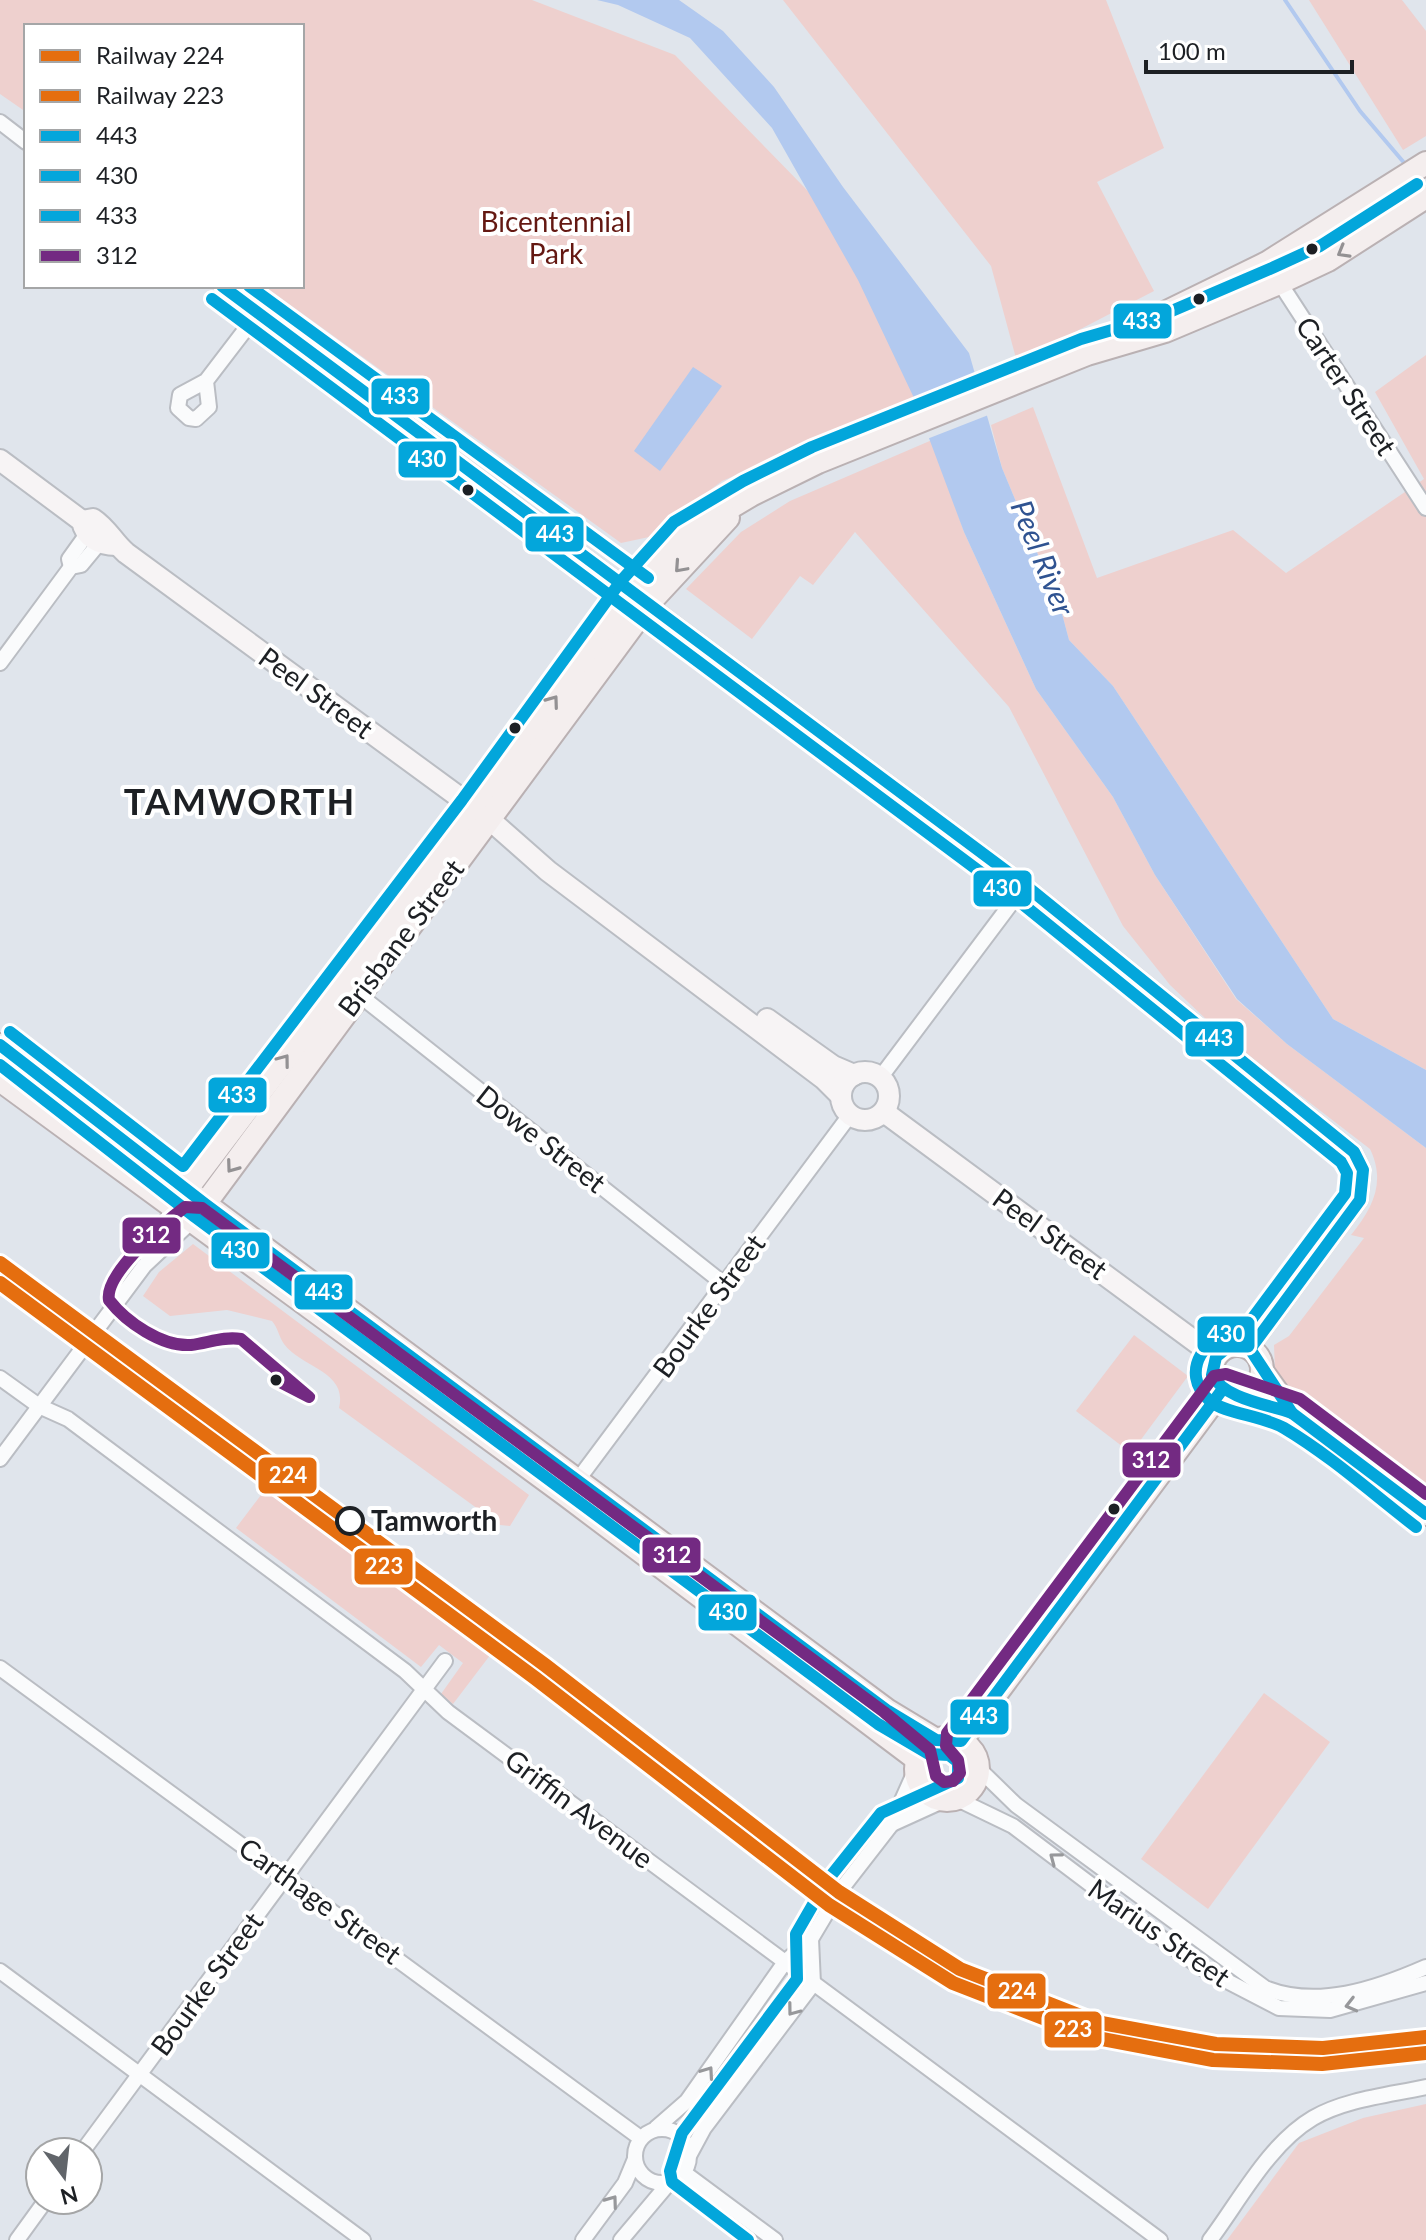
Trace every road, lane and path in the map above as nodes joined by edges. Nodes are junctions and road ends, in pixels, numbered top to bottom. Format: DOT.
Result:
graph roads {
  1 [pos="0,122"];
  2 [pos="24,140"];
  3 [pos="1426,163"];
  4 [pos="1417,203"];
  5 [pos="1267,263"];
  6 [pos="1279,283"];
  7 [pos="225,288"];
  8 [pos="258,313"];
  9 [pos="1087,354"];
  10 [pos="206,381"];
  11 [pos="0,460"];
  12 [pos="1426,508"];
  13 [pos="96,535"];
  14 [pos="642,596"];
  15 [pos="0,663"];
  16 [pos="482,815"];
  17 [pos="517,841"];
  18 [pos="1025,885"];
  19 [pos="358,994"];
  20 [pos="0,1045"];
  21 [pos="854,1075"];
  22 [pos="880,1078"];
  23 [pos="0,1080"];
  24 [pos="841,1096"];
  25 [pos="884,1112"];
  26 [pos="850,1115"];
  27 [pos="180,1198"];
  28 [pos="199,1213"];
  29 [pos="144,1266"];
  30 [pos="724,1284"];
  31 [pos="1250,1349"];
  32 [pos="1216,1357"];
  33 [pos="1262,1371"];
  34 [pos="0,1378"];
  35 [pos="1232,1392"];
  36 [pos="39,1406"];
  37 [pos="1292,1413"];
  38 [pos="0,1459"];
  39 [pos="572,1487"];
  40 [pos="1426,1514"];
  41 [pos="445,1661"];
  42 [pos="0,1668"];
  43 [pos="425,1690"];
  44 [pos="936,1740"];
  45 [pos="961,1741"];
  46 [pos="917,1764"];
  47 [pos="978,1768"];
  48 [pos="951,1799"];
  49 [pos="891,1825"];
  50 [pos="286,1876"];
  51 [pos="811,1939"];
  52 [pos="785,1962"];
  53 [pos="1426,1967"];
  54 [pos="0,1971"];
  55 [pos="1426,1983"];
  56 [pos="813,1984"];
  57 [pos="141,2075"];
  58 [pos="1426,2087"];
  59 [pos="656,2128"];
  60 [pos="94,2136"];
  61 [pos="639,2137"];
  62 [pos="690,2154"];
  63 [pos="635,2159"];
  64 [pos="686,2174"];
  65 [pos="669,2183"];
  66 [pos="34,2216"];
  67 [pos="17,2240"];
  68 [pos="363,2240"];
  69 [pos="583,2240"];
  70 [pos="621,2240"];
  71 [pos="775,2240"];
  72 [pos="1160,2240"];
  73 [pos="1210,2240"];
  1 -- 2 [label="street"];
  3 -- 5 [label="main road"];
  4 -- 6 [label="main road, one-way"];
  5 -- 6 [label="street, Carter Street"];
  5 -- 9 [label="main road"];
  6 -- 9 [label="main road"];
  6 -- 12 [label="street, Carter Street"];
  7 -- 8 [label="street"];
  8 -- 10 [label="street"];
  8 -- 14 [label="street"];
  9 -- 14 [label="main road, Brisbane Street"];
  11 -- 13 [label="main road, Peel Street"];
  13 -- 15 [label="street"];
  13 -- 16 [label="main road, Peel Street"];
  14 -- 16 [label="main road, Brisbane Street"];
  14 -- 18 [label="street"];
  16 -- 17 [label="main road, Peel Street"];
  16 -- 19 [label="main road, Brisbane Street"];
  27 -- 16 [label="main road, Brisbane Street, one-way"];
  17 -- 21 [label="main road, Peel Street"];
  17 -- 24 [label="main road, Peel Street"];
  18 -- 22 [label="street"];
  18 -- 31 [label="street"];
  19 -- 28 [label="main road, Brisbane Street, one-way"];
  19 -- 30 [label="street, Dowe Street"];
  20 -- 27 [label="main road"];
  21 -- 22 [label="main road"];
  21 -- 24 [label="main road"];
  22 -- 25 [label="main road"];
  23 -- 27 [label="main road"];
  24 -- 26 [label="main road"];
  25 -- 26 [label="main road"];
  25 -- 32 [label="main road, Peel Street"];
  26 -- 30 [label="street, Bourke Street"];
  27 -- 28 [label="main road"];
  27 -- 29 [label="street, Brisbane Street"];
  28 -- 29 [label="street, Brisbane Street"];
  28 -- 39 [label="main road"];
  29 -- 36 [label="street, Brisbane Street"];
  30 -- 39 [label="street, Bourke Street"];
  31 -- 32 [label="main road"];
  31 -- 33 [label="main road"];
  32 -- 35 [label="main road"];
  33 -- 35 [label="main road"];
  33 -- 37 [label="main road"];
  34 -- 36 [label="street, Griffin Avenue"];
  35 -- 37 [label="main road"];
  35 -- 45 [label="main road"];
  36 -- 38 [label="street, Brisbane Street"];
  36 -- 43 [label="street, Griffin Avenue"];
  37 -- 40 [label="main road"];
  39 -- 44 [label="main road"];
  39 -- 46 [label="main road"];
  41 -- 43 [label="street, Bourke Street"];
  42 -- 50 [label="street, Carthage Street"];
  43 -- 50 [label="street, Bourke Street"];
  43 -- 52 [label="street, Griffin Avenue"];
  44 -- 45 [label="main road"];
  44 -- 46 [label="main road"];
  45 -- 47 [label="main road"];
  46 -- 48 [label="main road"];
  46 -- 49 [label="street"];
  47 -- 48 [label="main road"];
  47 -- 53 [label="street, Marius Street"];
  48 -- 49 [label="street"];
  55 -- 48 [label="street, Marius Street, one-way"];
  49 -- 51 [label="street"];
  50 -- 57 [label="street, Bourke Street"];
  50 -- 61 [label="street, Carthage Street"];
  51 -- 52 [label="street"];
  51 -- 56 [label="street"];
  52 -- 56 [label="street, Griffin Avenue"];
  59 -- 52 [label="street, one-way"];
  54 -- 57 [label="street"];
  56 -- 62 [label="street, one-way"];
  56 -- 72 [label="street, Griffin Avenue"];
  57 -- 60 [label="street, Bourke Street"];
  57 -- 68 [label="street"];
  58 -- 73 [label="street"];
  59 -- 61 [label="street"];
  59 -- 62 [label="street"];
  61 -- 63 [label="street"];
  62 -- 64 [label="street"];
  63 -- 65 [label="street"];
  69 -- 63 [label="street, one-way"];
  64 -- 65 [label="street"];
  64 -- 71 [label="street"];
  65 -- 70 [label="street"];
  66 -- 67 [label="street"];
}
